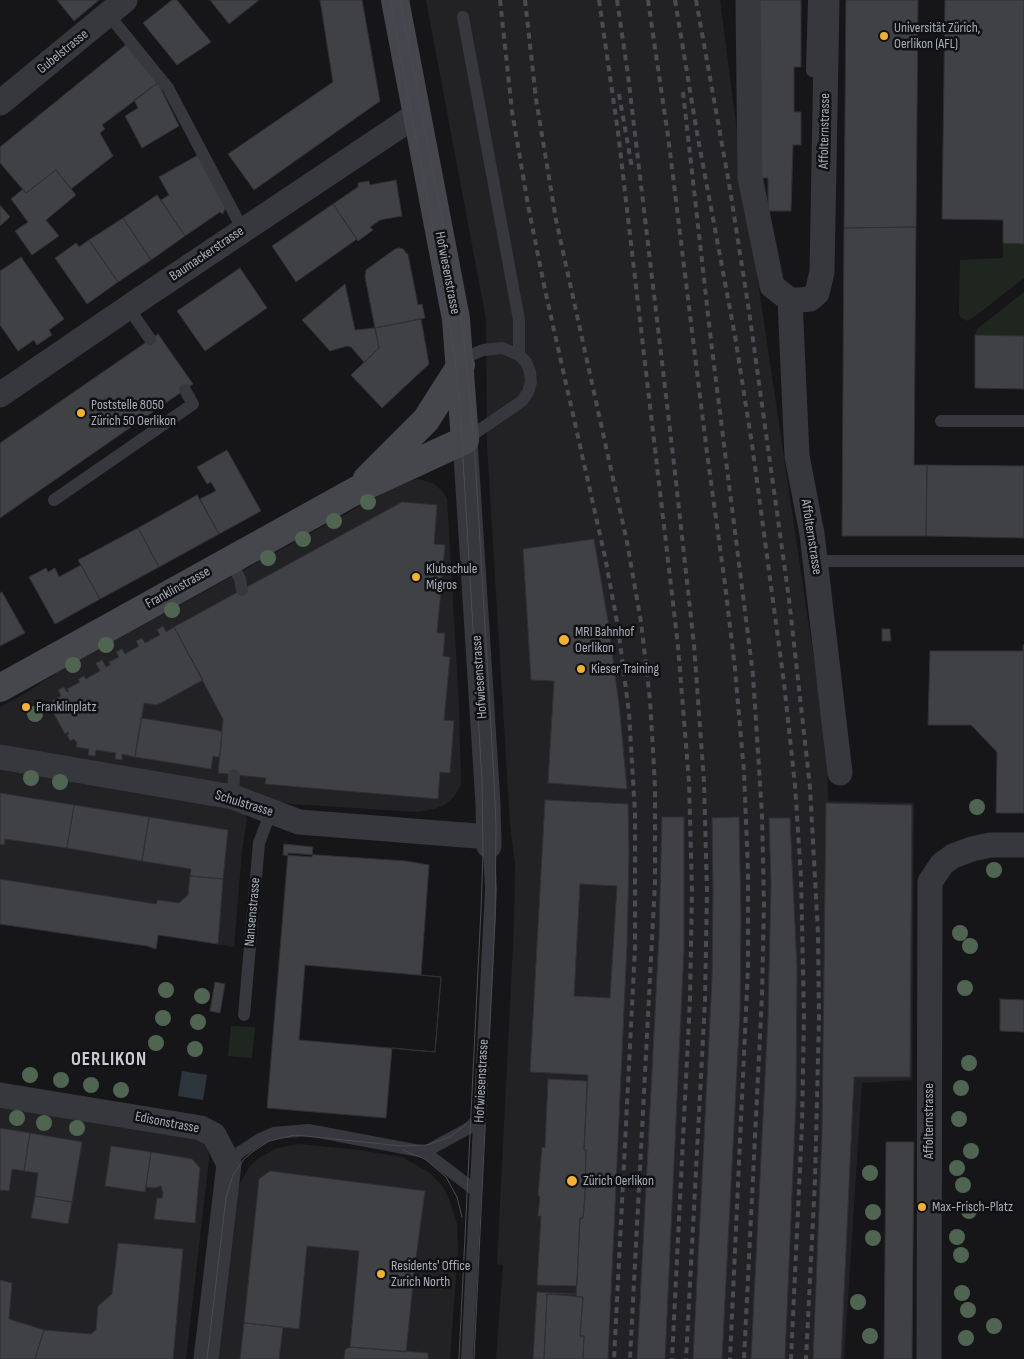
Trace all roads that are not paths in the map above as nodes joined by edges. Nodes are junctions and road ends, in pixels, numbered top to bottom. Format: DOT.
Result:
graph roads {
  1 [pos="394,0"];
  2 [pos="748,0"];
  3 [pos="814,0"];
  4 [pos="827,0"];
  5 [pos="117,7"];
  6 [pos="463,17"];
  7 [pos="812,71"];
  8 [pos="0,103"];
  9 [pos="416,114"];
  10 [pos="243,230"];
  11 [pos="790,300"];
  12 [pos="128,307"];
  13 [pos="150,339"];
  14 [pos="519,355"];
  15 [pos="461,365"];
  16 [pos="185,390"];
  17 [pos="0,395"];
  18 [pos="941,421"];
  19 [pos="1024,421"];
  20 [pos="465,440"];
  21 [pos="357,490"];
  22 [pos="54,500"];
  23 [pos="230,560"];
  24 [pos="815,561"];
  25 [pos="1024,561"];
  26 [pos="242,590"];
  27 [pos="0,688"];
  28 [pos="0,757"];
  29 [pos="840,774"];
  30 [pos="271,811"];
  31 [pos="489,841"];
  32 [pos="1024,845"];
  33 [pos="244,1014"];
  34 [pos="0,1095"];
  35 [pos="480,1122"];
  36 [pos="425,1152"];
  37 [pos="229,1164"];
  38 [pos="476,1191"];
  39 [pos="206,1359"];
  40 [pos="467,1359"];
  41 [pos="929,1359"];
  1 -- 9 [label="street, Hofwiesenstrasse"];
  2 -- 11 [label="street"];
  3 -- 7 [label="lane"];
  4 -- 11 [label="street, Affolternstrasse"];
  5 -- 8 [label="street, Gubelstrasse"];
  5 -- 10 [label="lane"];
  6 -- 14 [label="lane"];
  9 -- 10 [label="street, Baumackerstrasse"];
  9 -- 15 [label="street, Hofwiesenstrasse"];
  10 -- 12 [label="street, Baumackerstrasse"];
  11 -- 24 [label="street, Affolternstrasse"];
  12 -- 13 [label="lane"];
  12 -- 17 [label="street, Baumackerstrasse"];
  14 -- 15 [label="lane"];
  14 -- 20 [label="lane"];
  15 -- 20 [label="street, Hofwiesenstrasse"];
  15 -- 21 [label="street, Franklinstrasse"];
  16 -- 22 [label="lane"];
  18 -- 19 [label="lane"];
  20 -- 21 [label="street, Franklinstrasse"];
  20 -- 31 [label="street, Hofwiesenstrasse"];
  21 -- 23 [label="street, Franklinstrasse"];
  23 -- 26 [label="lane"];
  23 -- 27 [label="street, Franklinstrasse"];
  24 -- 25 [label="lane"];
  24 -- 29 [label="street, Affolternstrasse"];
  28 -- 30 [label="street, Schulstrasse"];
  30 -- 31 [label="street, Schulstrasse"];
  30 -- 33 [label="lane, Nansenstrasse"];
  31 -- 35 [label="lane, Hofwiesenstrasse"];
  32 -- 41 [label="street, Affolternstrasse"];
  34 -- 37 [label="street, Edisonstrasse"];
  35 -- 36 [label="lane"];
  35 -- 38 [label="lane, Hofwiesenstrasse"];
  36 -- 37 [label="lane"];
  36 -- 38 [label="lane"];
  37 -- 39 [label="street"];
  38 -- 40 [label="lane, Hofwiesenstrasse"];
}
